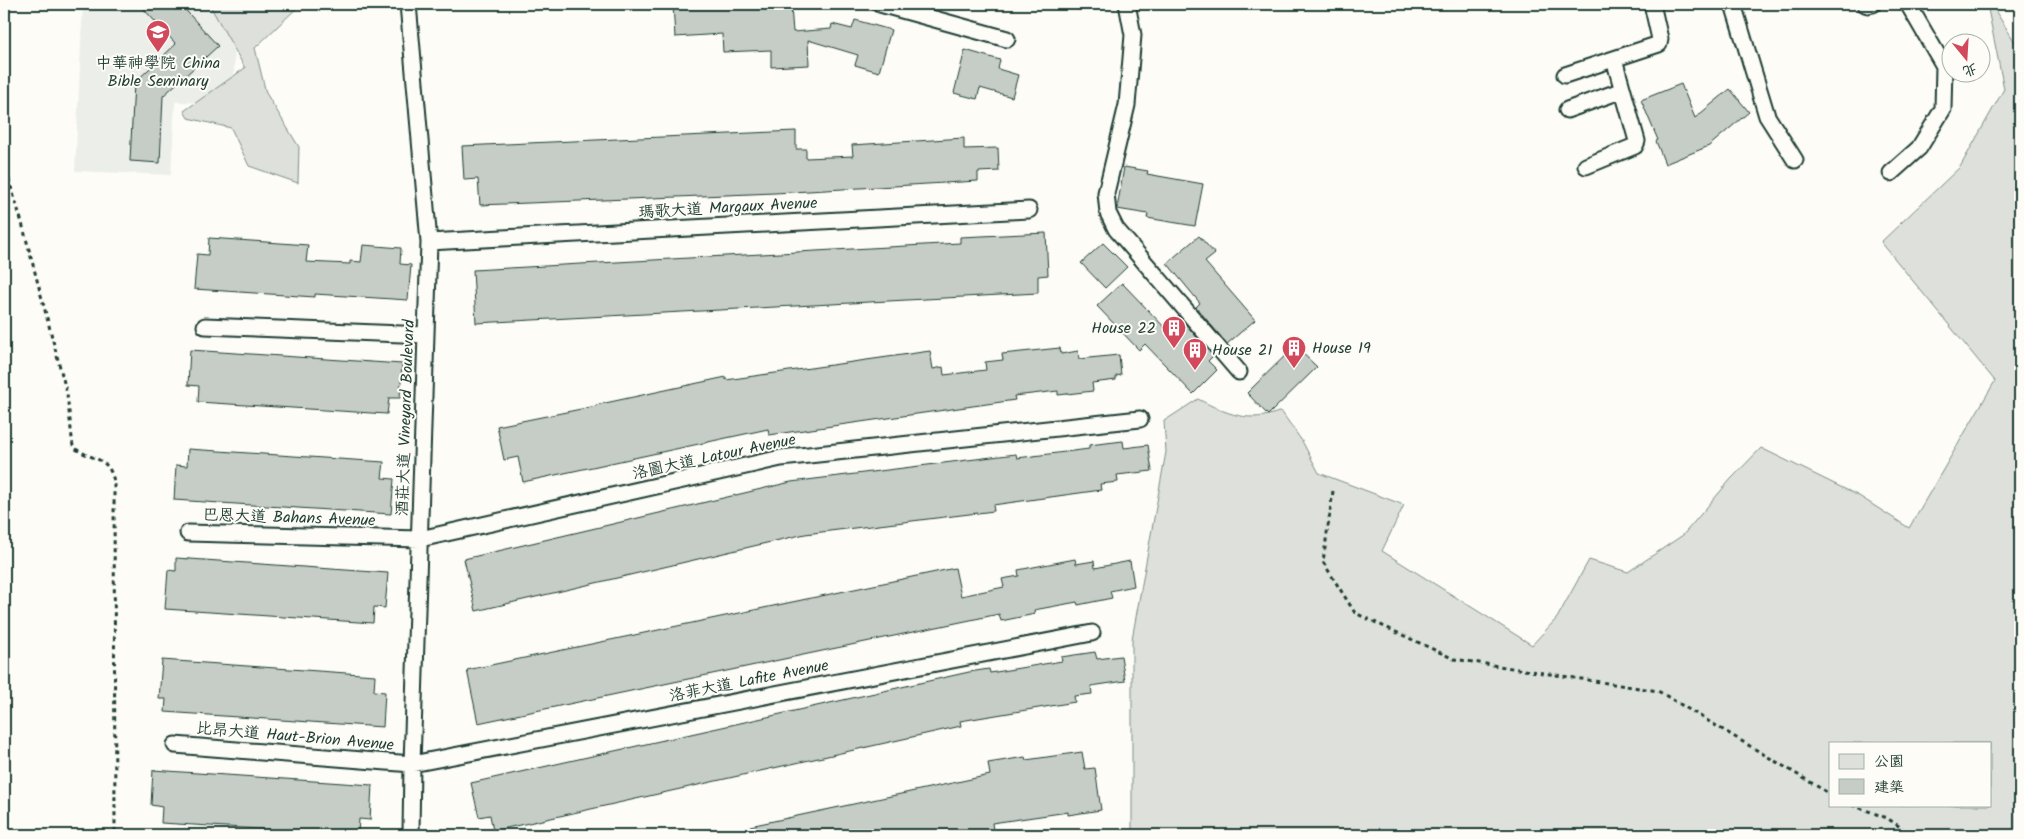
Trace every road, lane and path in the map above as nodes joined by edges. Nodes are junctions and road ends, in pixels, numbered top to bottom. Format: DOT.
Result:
graph roads {
  1 [pos="408,4"];
  2 [pos="880,4"];
  3 [pos="1127,4"];
  4 [pos="1652,4"];
  5 [pos="1733,4"];
  6 [pos="1865,4"];
  7 [pos="1873,4"];
  8 [pos="1908,4"];
  9 [pos="1007,39"];
  10 [pos="1614,59"];
  11 [pos="1565,75"];
  12 [pos="1623,90"];
  13 [pos="1567,110"];
  14 [pos="1795,160"];
  15 [pos="4,163"];
  16 [pos="1586,166"];
  17 [pos="1891,173"];
  18 [pos="1029,210"];
  19 [pos="429,242"];
  20 [pos="205,326"];
  21 [pos="426,334"];
  22 [pos="1239,372"];
  23 [pos="1140,419"];
  24 [pos="1333,491"];
  25 [pos="188,532"];
  26 [pos="420,539"];
  27 [pos="1092,633"];
  28 [pos="176,745"];
  29 [pos="412,764"];
  30 [pos="1829,793"];
  31 [pos="1855,806"];
  32 [pos="115,835"];
  33 [pos="411,835"];
  34 [pos="1912,835"];
  1 -- 19 [label="lane, 酒莊大道 Vineyard Boulevard"];
  2 -- 9 [label="lane"];
  3 -- 22 [label="lane"];
  4 -- 10 [label="lane"];
  5 -- 14 [label="lane"];
  6 -- 7 [label="lane"];
  8 -- 17 [label="lane"];
  10 -- 11 [label="lane"];
  10 -- 12 [label="lane"];
  12 -- 13 [label="lane"];
  12 -- 16 [label="lane"];
  15 -- 32 [label="path"];
  18 -- 19 [label="lane, 瑪歌大道 Margaux Avenue"];
  19 -- 21 [label="lane, 酒莊大道 Vineyard Boulevard"];
  20 -- 21 [label="lane"];
  21 -- 26 [label="lane, 酒莊大道 Vineyard Boulevard"];
  23 -- 26 [label="lane, 洛圖大道 Latour Avenue"];
  24 -- 30 [label="path"];
  25 -- 26 [label="lane, 巴恩大道 Bahans Avenue"];
  26 -- 29 [label="lane, 酒莊大道 Vineyard Boulevard"];
  27 -- 29 [label="lane, 洛菲大道 Lafite Avenue"];
  28 -- 29 [label="lane, 比昂大道 Haut-Brion Avenue"];
  29 -- 33 [label="lane, 酒莊大道 Vineyard Boulevard"];
  31 -- 34 [label="path"];
}
